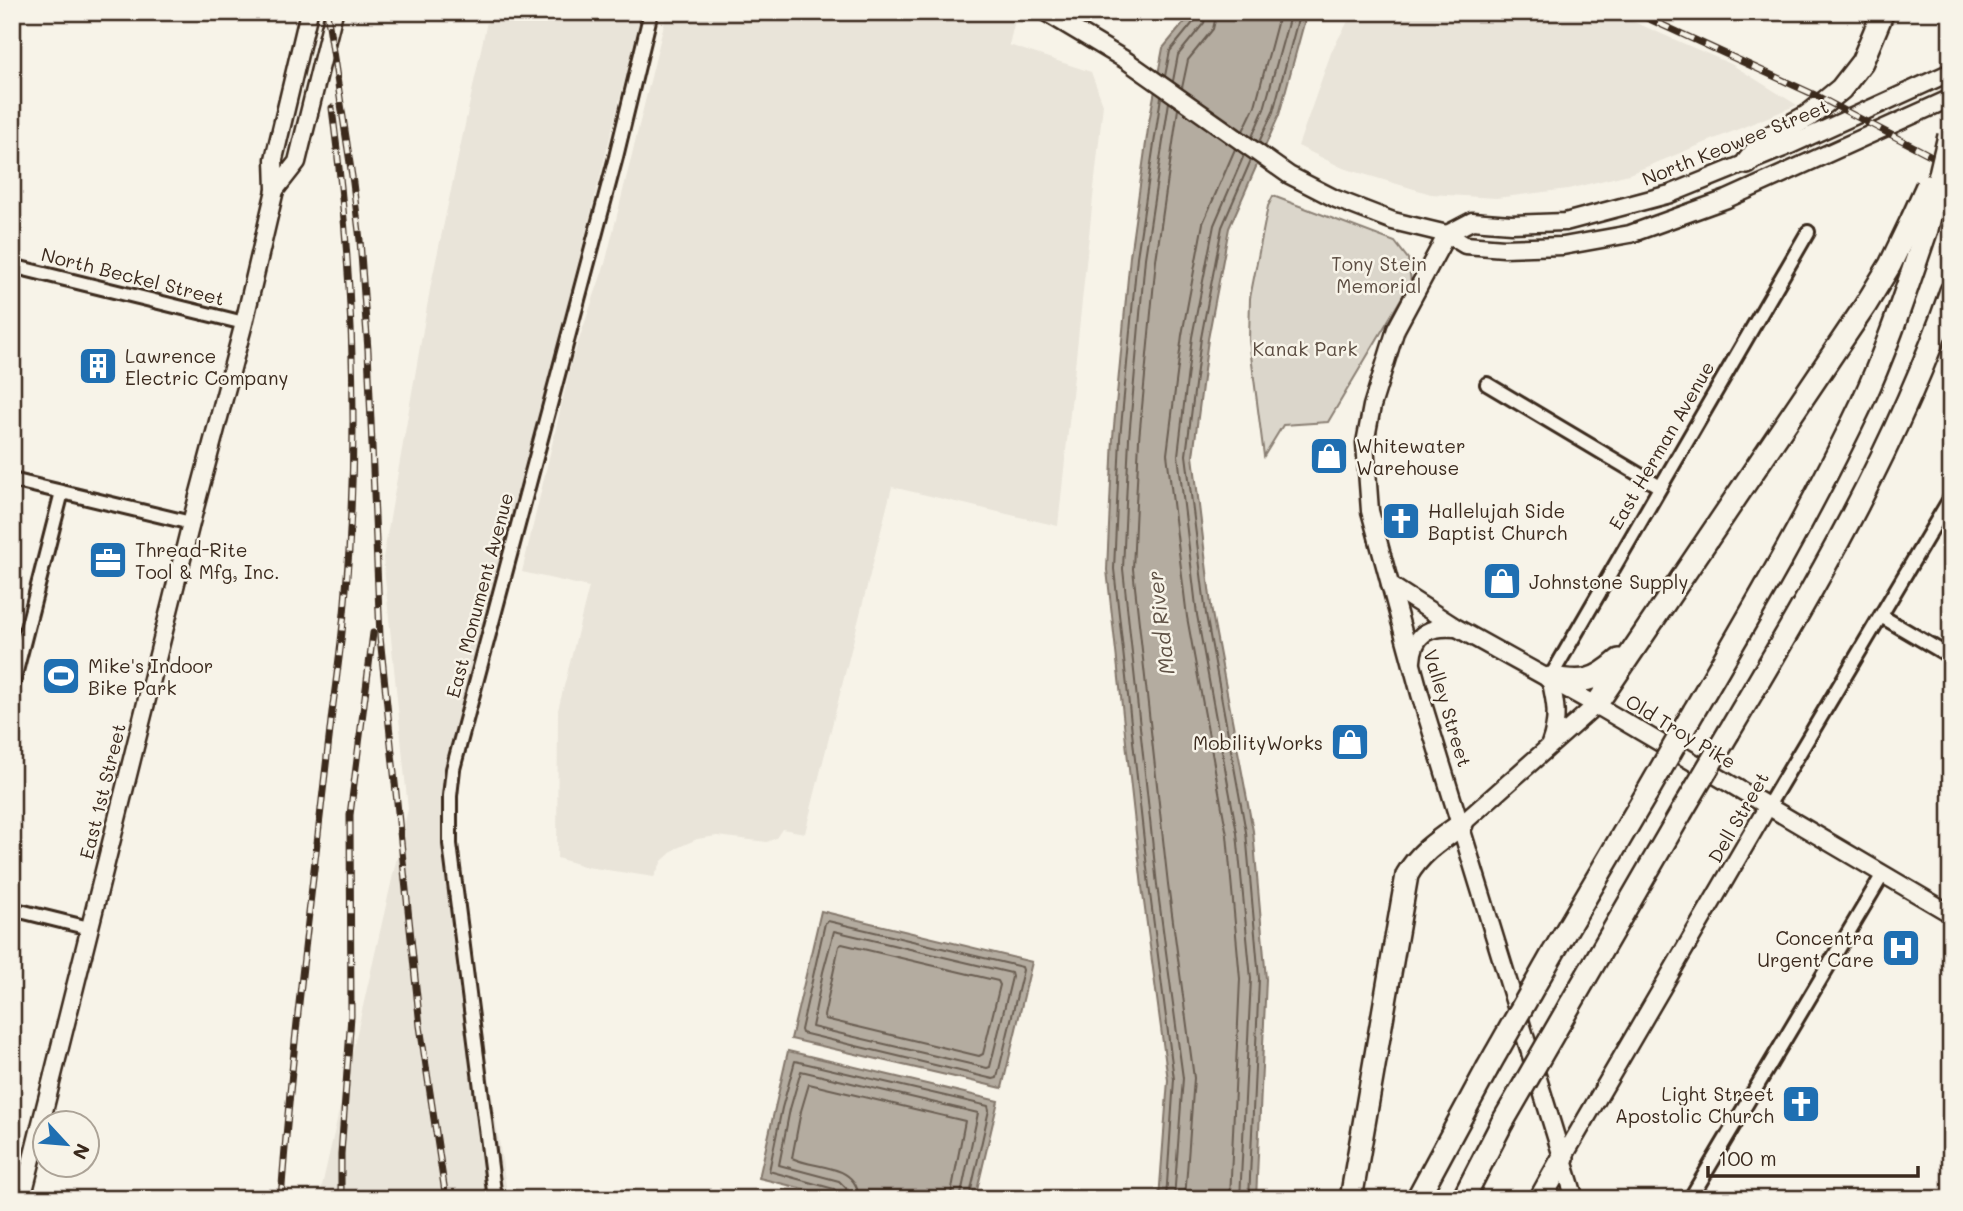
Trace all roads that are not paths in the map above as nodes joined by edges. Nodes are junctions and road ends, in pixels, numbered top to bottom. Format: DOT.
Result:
graph roads {
  1 [pos="309,12"];
  2 [pos="334,12"];
  3 [pos="651,12"];
  4 [pos="1045,12"];
  5 [pos="1883,12"];
  6 [pos="1951,72"];
  7 [pos="1951,98"];
  8 [pos="1950,128"];
  9 [pos="1748,163"];
  10 [pos="275,190"];
  11 [pos="1919,224"];
  12 [pos="1808,232"];
  13 [pos="1447,234"];
  14 [pos="12,266"];
  15 [pos="1951,292"];
  16 [pos="244,323"];
  17 [pos="1487,384"];
  18 [pos="12,480"];
  19 [pos="1660,487"];
  20 [pos="62,492"];
  21 [pos="1951,497"];
  22 [pos="191,523"];
  23 [pos="1390,585"];
  24 [pos="1881,616"];
  25 [pos="1457,628"];
  26 [pos="1634,647"];
  27 [pos="1951,657"];
  28 [pos="1412,663"];
  29 [pos="1550,678"];
  30 [pos="12,687"];
  31 [pos="1596,705"];
  32 [pos="1548,747"];
  33 [pos="1768,806"];
  34 [pos="1462,824"];
  35 [pos="1883,874"];
  36 [pos="12,909"];
  37 [pos="1951,914"];
  38 [pos="89,928"];
  39 [pos="1563,1158"];
  40 [pos="22,1199"];
  41 [pos="495,1199"];
  42 [pos="1350,1199"];
  43 [pos="1417,1199"];
  44 [pos="1463,1199"];
  45 [pos="1540,1199"];
  46 [pos="1576,1199"];
  47 [pos="1690,1199"];
  1 -- 10 [label="main road, East 1st Street"];
  2 -- 10 [label="main road, East 1st Street"];
  3 -- 41 [label="street, East Monument Avenue"];
  4 -- 13 [label="main road"];
  5 -- 9 [label="highway"];
  6 -- 9 [label="main road, North Keowee Street"];
  7 -- 13 [label="main road"];
  8 -- 11 [label="highway, bridge"];
  9 -- 13 [label="main road, North Keowee Street"];
  10 -- 16 [label="main road, East 1st Street"];
  11 -- 26 [label="highway"];
  11 -- 43 [label="highway, bridge"];
  12 -- 19 [label="street, East Herman Avenue"];
  13 -- 23 [label="main road, Valley Street"];
  14 -- 16 [label="street, North Beckel Street"];
  15 -- 44 [label="highway, bridge"];
  16 -- 22 [label="main road, East 1st Street"];
  17 -- 19 [label="street"];
  18 -- 20 [label="street"];
  19 -- 29 [label="street, East Herman Avenue"];
  20 -- 22 [label="street"];
  20 -- 30 [label="street"];
  21 -- 24 [label="street, Dell Street"];
  22 -- 38 [label="main road, East 1st Street"];
  23 -- 25 [label="main road, Old Troy Pike"];
  23 -- 28 [label="main road, Valley Street"];
  24 -- 27 [label="street"];
  24 -- 33 [label="street, Dell Street"];
  25 -- 28 [label="main road"];
  25 -- 29 [label="main road, Old Troy Pike"];
  26 -- 29 [label="highway"];
  26 -- 31 [label="highway"];
  28 -- 34 [label="main road, Valley Street"];
  29 -- 31 [label="main road, Old Troy Pike"];
  29 -- 32 [label="main road"];
  31 -- 32 [label="main road"];
  31 -- 33 [label="main road, Old Troy Pike"];
  32 -- 34 [label="main road"];
  33 -- 35 [label="main road, Old Troy Pike"];
  33 -- 39 [label="main road, Dell Street"];
  34 -- 39 [label="main road, Valley Street"];
  34 -- 42 [label="highway"];
  35 -- 37 [label="main road, Old Troy Pike"];
  35 -- 47 [label="street"];
  36 -- 38 [label="street"];
  38 -- 40 [label="main road, East 1st Street"];
  39 -- 45 [label="highway"];
  39 -- 46 [label="main road, Valley Street"];
}
